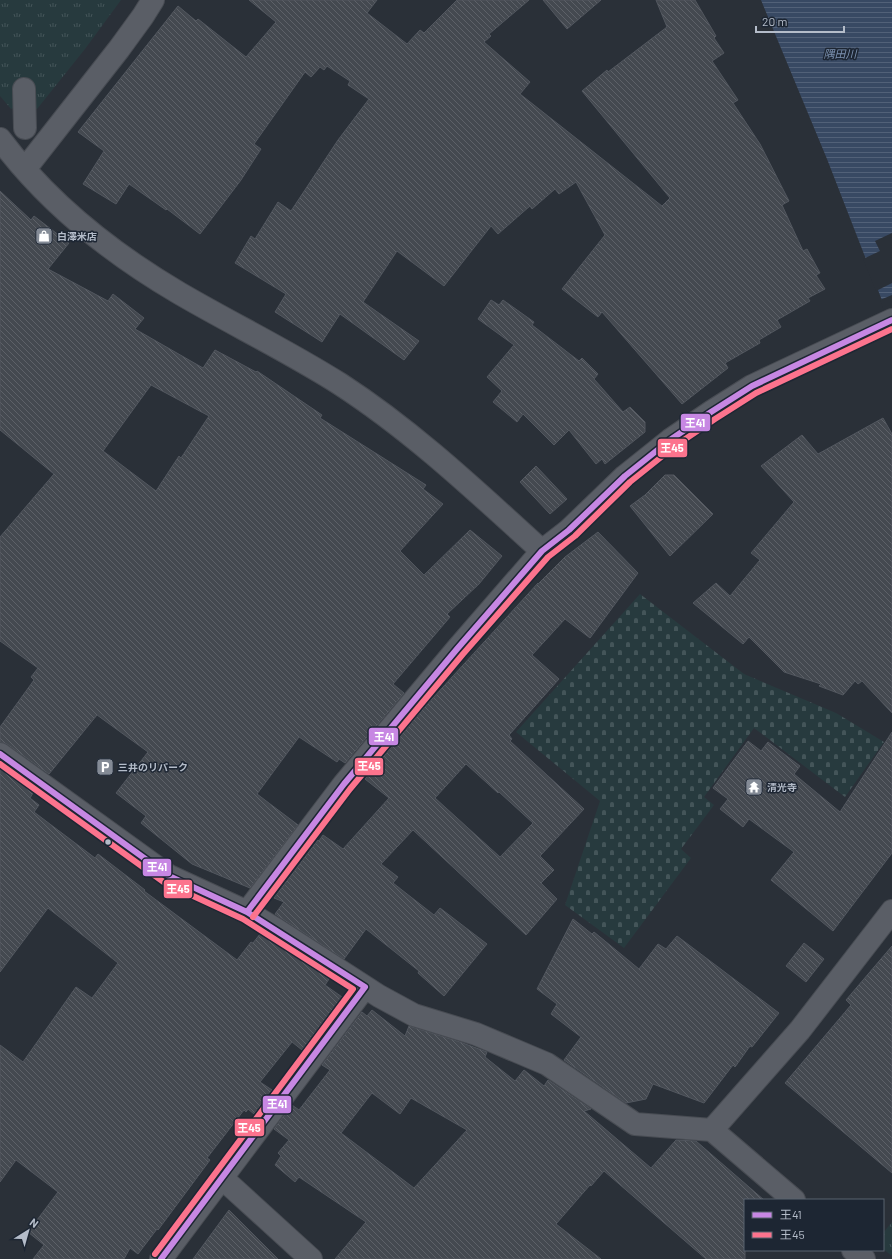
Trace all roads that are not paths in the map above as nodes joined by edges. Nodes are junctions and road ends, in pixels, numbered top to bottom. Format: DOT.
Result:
graph roads {
  1 [pos="153,0"];
  2 [pos="24,89"];
  3 [pos="25,128"];
  4 [pos="0,139"];
  5 [pos="25,169"];
  6 [pos="892,320"];
  7 [pos="542,550"];
  8 [pos="0,754"];
  9 [pos="892,911"];
  10 [pos="247,912"];
  11 [pos="365,987"];
  12 [pos="712,1130"];
  13 [pos="222,1178"];
  14 [pos="793,1199"];
  15 [pos="854,1251"];
  16 [pos="161,1259"];
  17 [pos="311,1259"];
  18 [pos="864,1259"];
  1 -- 5 [label="street"];
  2 -- 3 [label="street"];
  4 -- 5 [label="street"];
  5 -- 7 [label="street"];
  6 -- 7 [label="street"];
  7 -- 10 [label="street"];
  8 -- 10 [label="street"];
  9 -- 12 [label="street"];
  10 -- 11 [label="street"];
  11 -- 12 [label="street"];
  11 -- 13 [label="street"];
  12 -- 14 [label="street"];
  13 -- 16 [label="street"];
  13 -- 17 [label="street"];
  15 -- 18 [label="street"];
}
